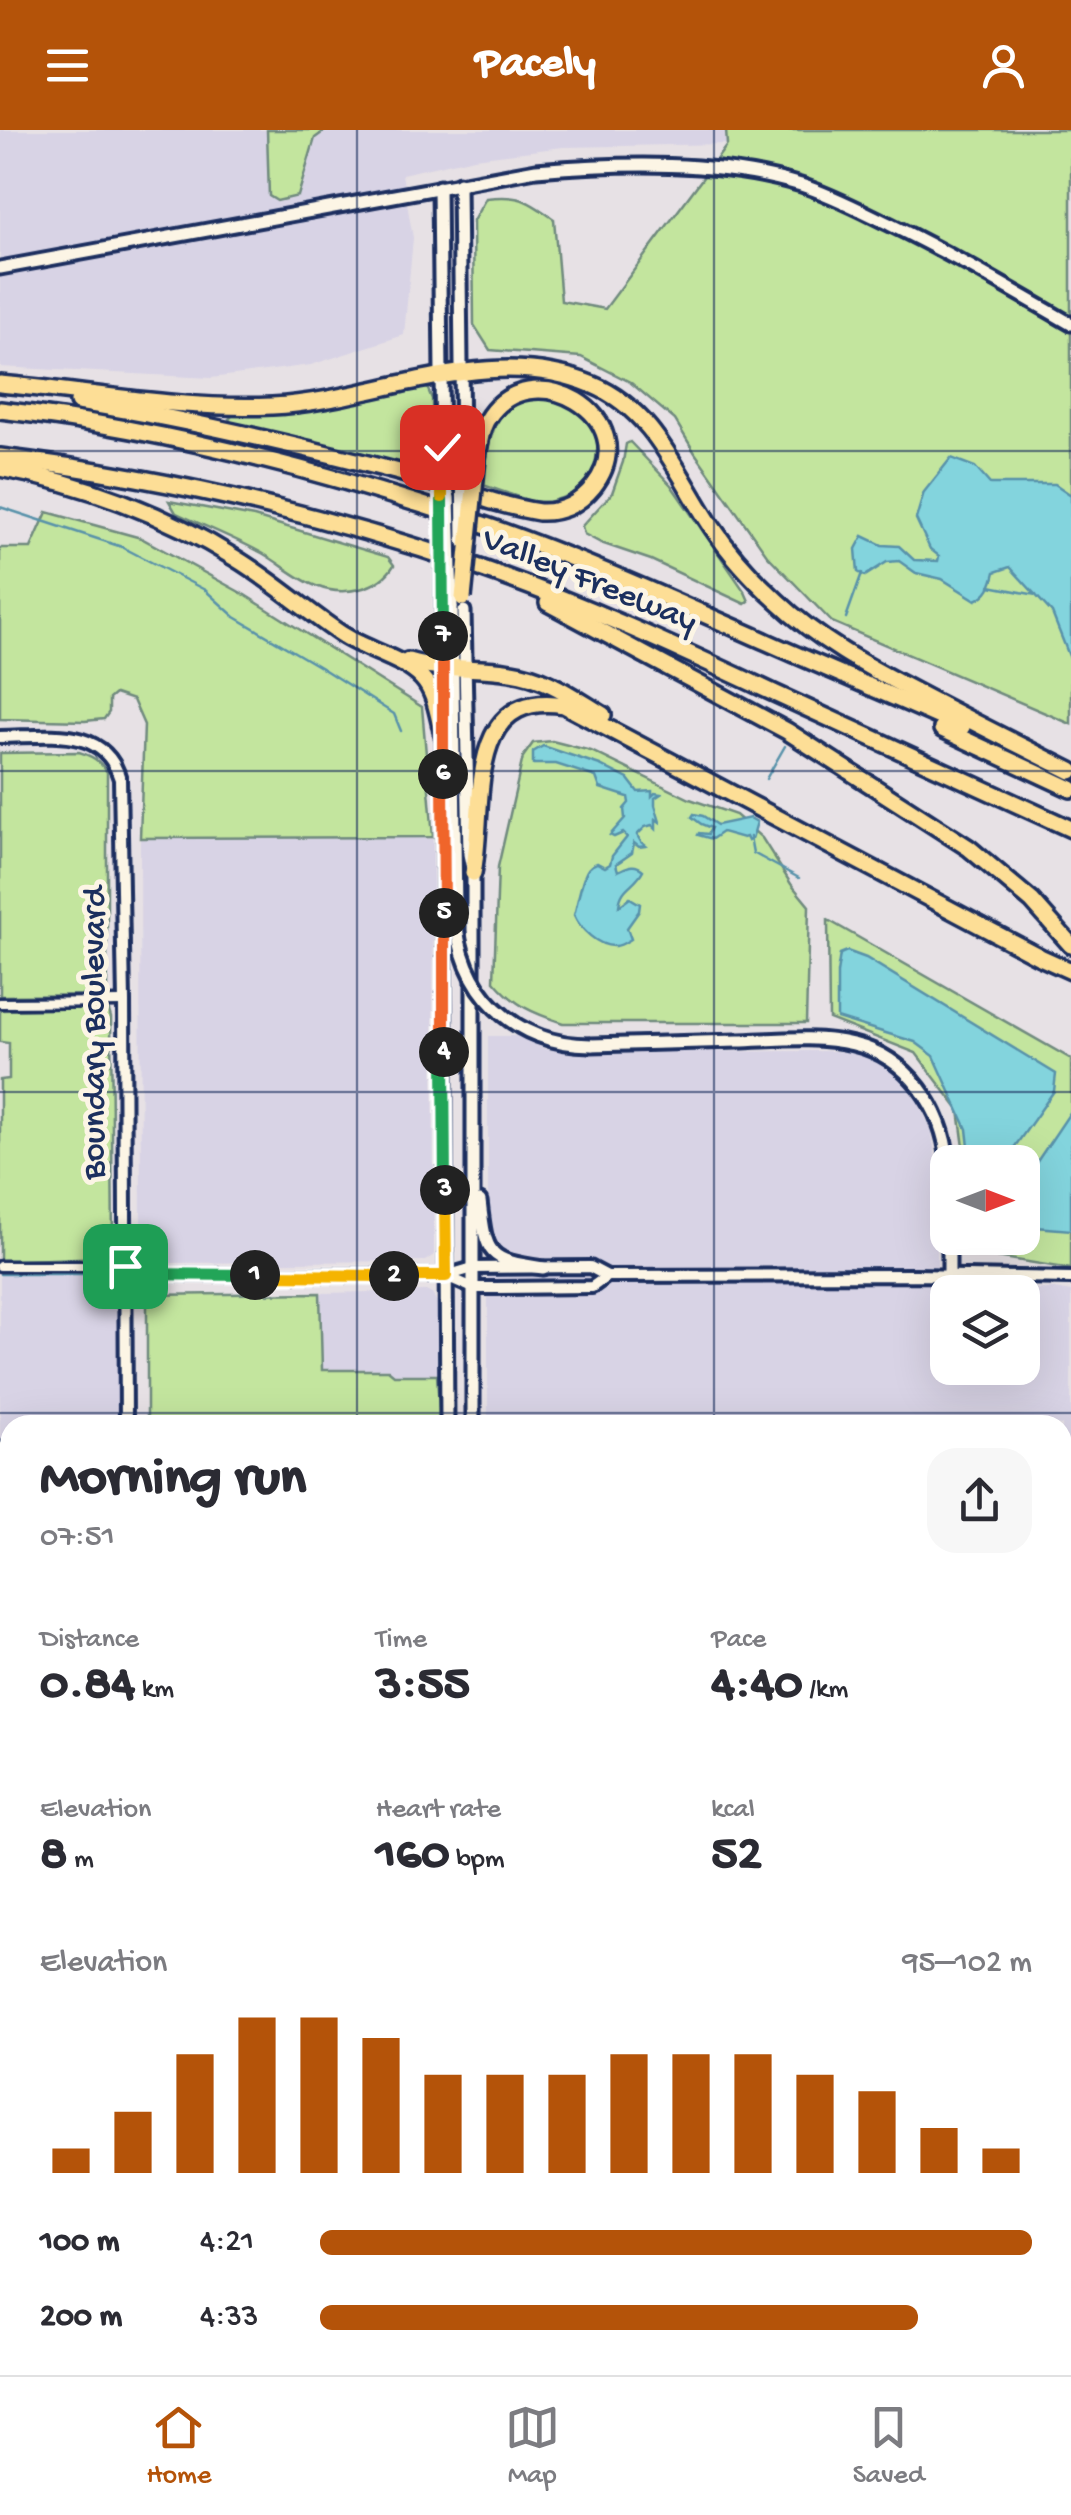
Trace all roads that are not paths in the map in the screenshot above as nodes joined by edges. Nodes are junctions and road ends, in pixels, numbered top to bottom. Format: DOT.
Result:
graph roads {
  1 [pos="459,184"];
  2 [pos="439,187"];
  3 [pos="0,268"];
  4 [pos="1071,324"];
  5 [pos="460,374"];
  6 [pos="441,377"];
  7 [pos="0,387"];
  8 [pos="0,410"];
  9 [pos="0,457"];
  10 [pos="469,457"];
  11 [pos="0,468"];
  12 [pos="482,569"];
  13 [pos="455,604"];
  14 [pos="357,644"];
  15 [pos="454,668"];
  16 [pos="828,669"];
  17 [pos="443,735"];
  18 [pos="0,738"];
  19 [pos="1071,774"];
  20 [pos="1071,789"];
  21 [pos="724,790"];
  22 [pos="1071,829"];
  23 [pos="473,873"];
  24 [pos="1071,945"];
  25 [pos="1071,971"];
  26 [pos="124,1002"];
  27 [pos="0,1004"];
  28 [pos="946,1145"];
  29 [pos="474,1148"];
  30 [pos="0,1266"];
  31 [pos="114,1266"];
  32 [pos="473,1268"];
  33 [pos="543,1268"];
  34 [pos="125,1274"];
  35 [pos="446,1276"];
  36 [pos="607,1276"];
  37 [pos="930,1276"];
  38 [pos="1040,1277"];
  39 [pos="1071,1278"];
  40 [pos="473,1288"];
  41 [pos="126,1415"];
  42 [pos="447,1415"];
  43 [pos="473,1415"];
  1 -- 2 [label="main road"];
  1 -- 4 [label="main road"];
  1 -- 5 [label="main road"];
  2 -- 3 [label="main road"];
  2 -- 6 [label="main road"];
  5 -- 6 [label="highway"];
  5 -- 10 [label="main road"];
  5 -- 19 [label="highway"];
  6 -- 7 [label="highway"];
  6 -- 13 [label="main road, bridge"];
  7 -- 10 [label="highway"];
  8 -- 16 [label="highway, Valley Freeway"];
  9 -- 12 [label="highway, Valley Freeway"];
  10 -- 13 [label="highway, bridge"];
  11 -- 14 [label="highway"];
  12 -- 22 [label="highway, Valley Freeway"];
  12 -- 24 [label="highway"];
  13 -- 15 [label="main road"];
  13 -- 15 [label="main road"];
  14 -- 15 [label="highway"];
  14 -- 17 [label="highway"];
  15 -- 17 [label="main road"];
  15 -- 21 [label="highway"];
  15 -- 23 [label="main road"];
  15 -- 28 [label="main road, bridge"];
  16 -- 19 [label="highway, Valley Freeway"];
  16 -- 20 [label="highway"];
  17 -- 35 [label="main road"];
  18 -- 26 [label="street, Boundary Boulevard"];
  21 -- 23 [label="highway"];
  21 -- 25 [label="highway"];
  23 -- 29 [label="main road"];
  26 -- 27 [label="street"];
  26 -- 34 [label="street, Boundary Boulevard"];
  29 -- 32 [label="main road"];
  29 -- 33 [label="main road"];
  30 -- 31 [label="street"];
  32 -- 33 [label="street"];
  32 -- 35 [label="street"];
  32 -- 40 [label="main road"];
  33 -- 36 [label="street"];
  34 -- 35 [label="street"];
  34 -- 41 [label="street, Boundary Boulevard"];
  35 -- 40 [label="street"];
  35 -- 42 [label="main road"];
  36 -- 37 [label="street"];
  36 -- 40 [label="street"];
  38 -- 39 [label="street"];
  40 -- 43 [label="main road"];
}
